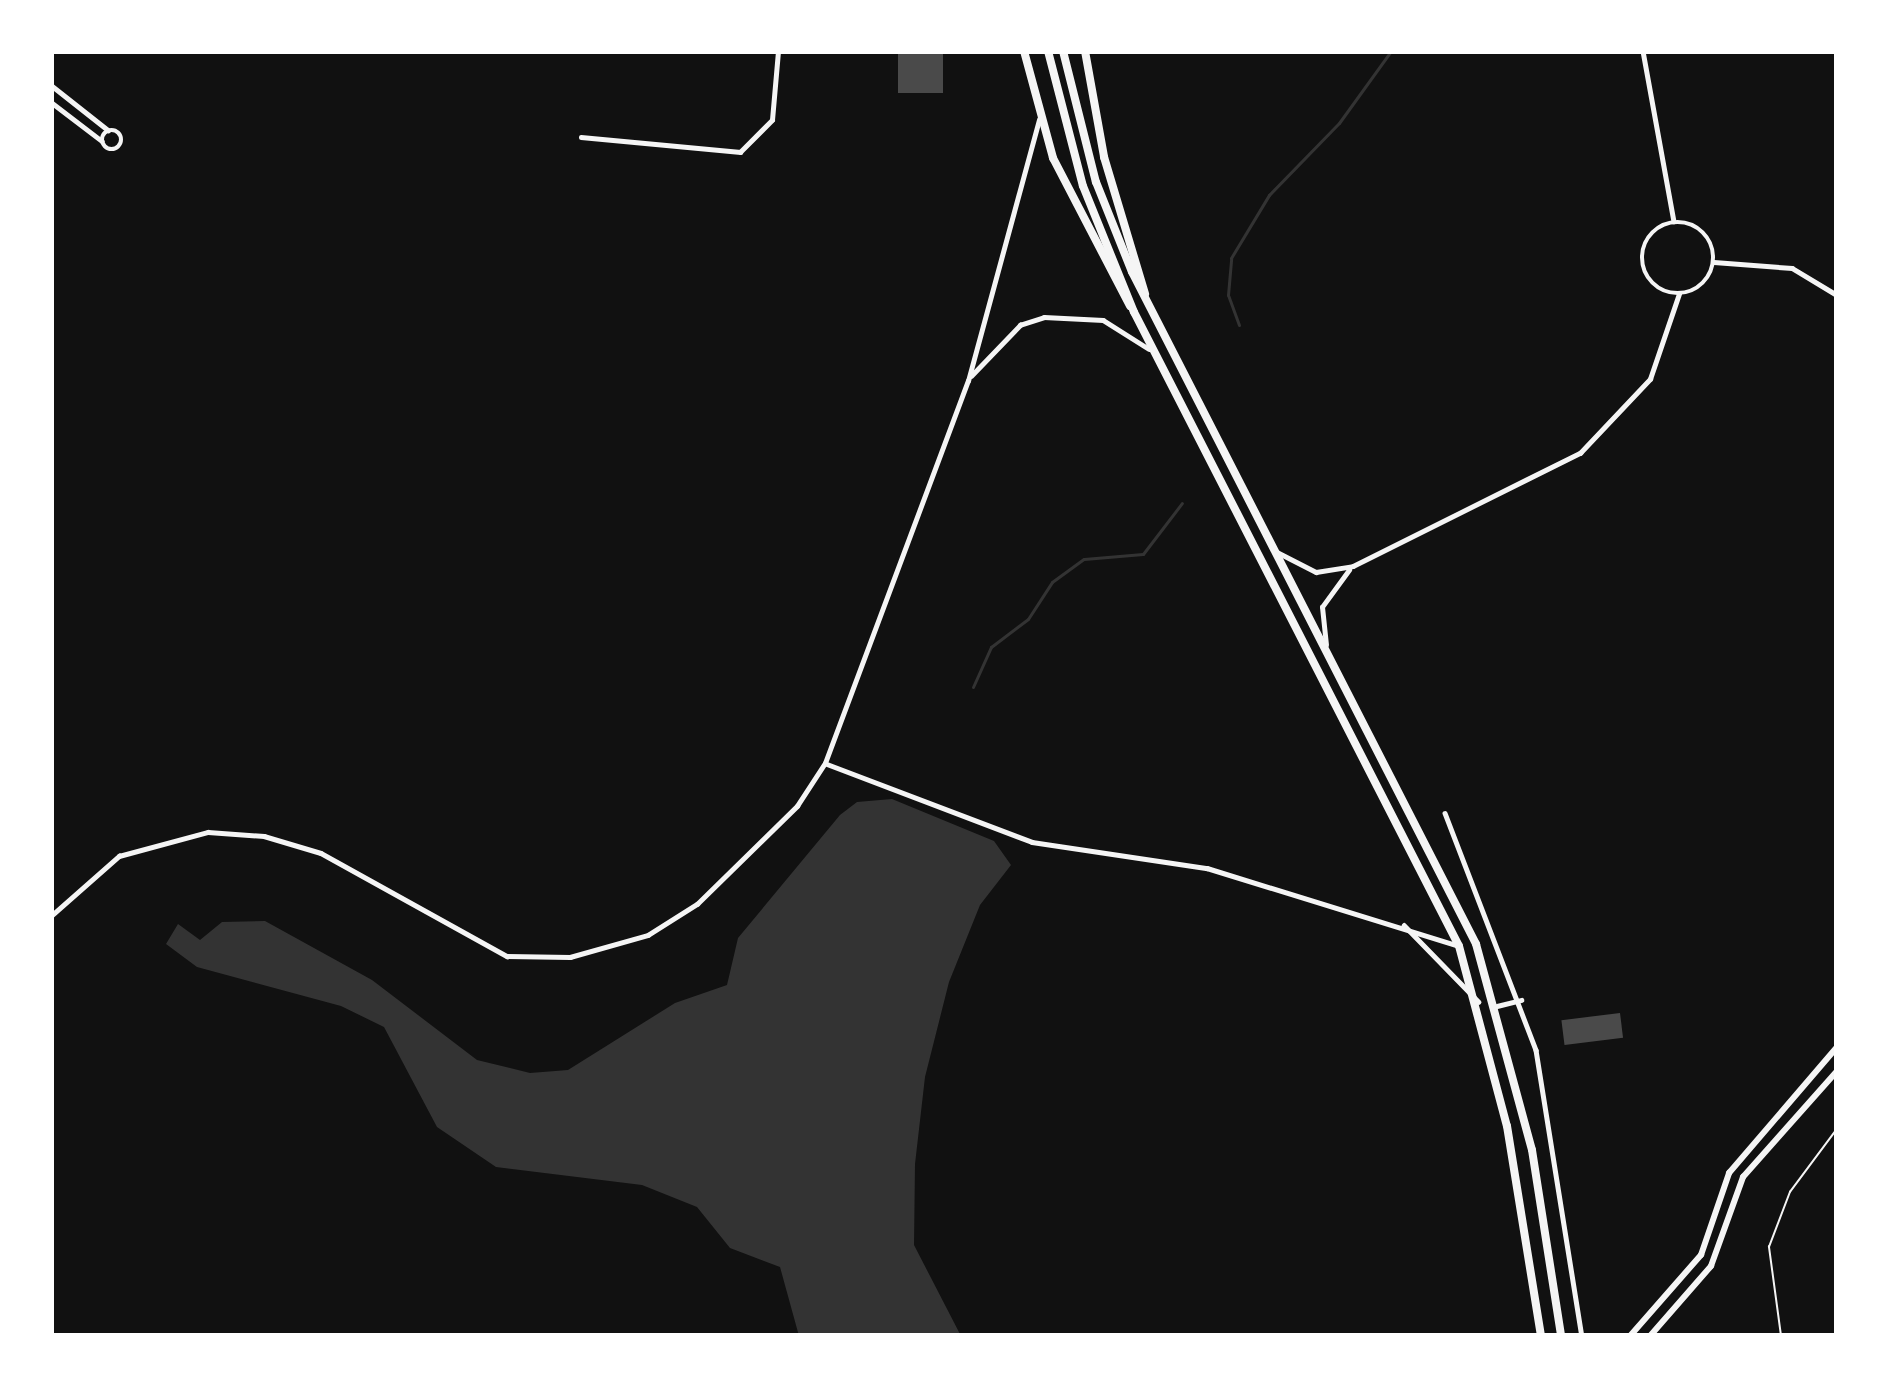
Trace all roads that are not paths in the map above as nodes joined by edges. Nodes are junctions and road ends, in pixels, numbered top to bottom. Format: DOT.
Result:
graph roads {
  1 [pos="778,51"];
  2 [pos="1024,51"];
  3 [pos="1048,51"];
  4 [pos="1063,51"];
  5 [pos="1085,51"];
  6 [pos="1643,51"];
  7 [pos="51,86"];
  8 [pos="51,102"];
  9 [pos="1039,119"];
  10 [pos="108,130"];
  11 [pos="581,137"];
  12 [pos="102,140"];
  13 [pos="1674,221"];
  14 [pos="1714,262"];
  15 [pos="1679,294"];
  16 [pos="1837,295"];
  17 [pos="1146,300"];
  18 [pos="1134,312"];
  19 [pos="1152,351"];
  20 [pos="968,381"];
  21 [pos="1274,550"];
  22 [pos="1353,566"];
  23 [pos="1326,650"];
  24 [pos="825,763"];
  25 [pos="1445,813"];
  26 [pos="51,916"];
  27 [pos="1402,924"];
  28 [pos="1459,946"];
  29 [pos="1521,1000"];
  30 [pos="1479,1002"];
  31 [pos="1497,1006"];
  32 [pos="1837,1047"];
  33 [pos="1837,1071"];
  34 [pos="1541,1336"];
  35 [pos="1562,1336"];
  36 [pos="1582,1336"];
  37 [pos="1630,1336"];
  38 [pos="1649,1336"];
  1 -- 11 [label="street"];
  2 -- 9 [label="main road"];
  3 -- 18 [label="main road"];
  4 -- 17 [label="main road"];
  5 -- 17 [label="main road"];
  6 -- 13 [label="street"];
  7 -- 10 [label="street"];
  8 -- 12 [label="street"];
  9 -- 18 [label="main road"];
  9 -- 20 [label="street"];
  10 -- 12 [label="street"];
  10 -- 12 [label="street"];
  13 -- 14 [label="street"];
  13 -- 15 [label="street"];
  14 -- 15 [label="street"];
  14 -- 16 [label="street"];
  15 -- 22 [label="street"];
  17 -- 21 [label="main road"];
  18 -- 19 [label="main road"];
  19 -- 20 [label="street"];
  19 -- 28 [label="main road"];
  20 -- 24 [label="street"];
  21 -- 22 [label="street"];
  21 -- 23 [label="main road"];
  22 -- 23 [label="street"];
  23 -- 31 [label="main road"];
  24 -- 26 [label="street"];
  24 -- 27 [label="street"];
  25 -- 29 [label="street"];
  27 -- 28 [label="street"];
  27 -- 30 [label="street"];
  28 -- 30 [label="main road"];
  29 -- 31 [label="street"];
  29 -- 36 [label="street"];
  30 -- 34 [label="main road"];
  31 -- 35 [label="main road"];
  32 -- 37 [label="street"];
  33 -- 38 [label="street"];
}
